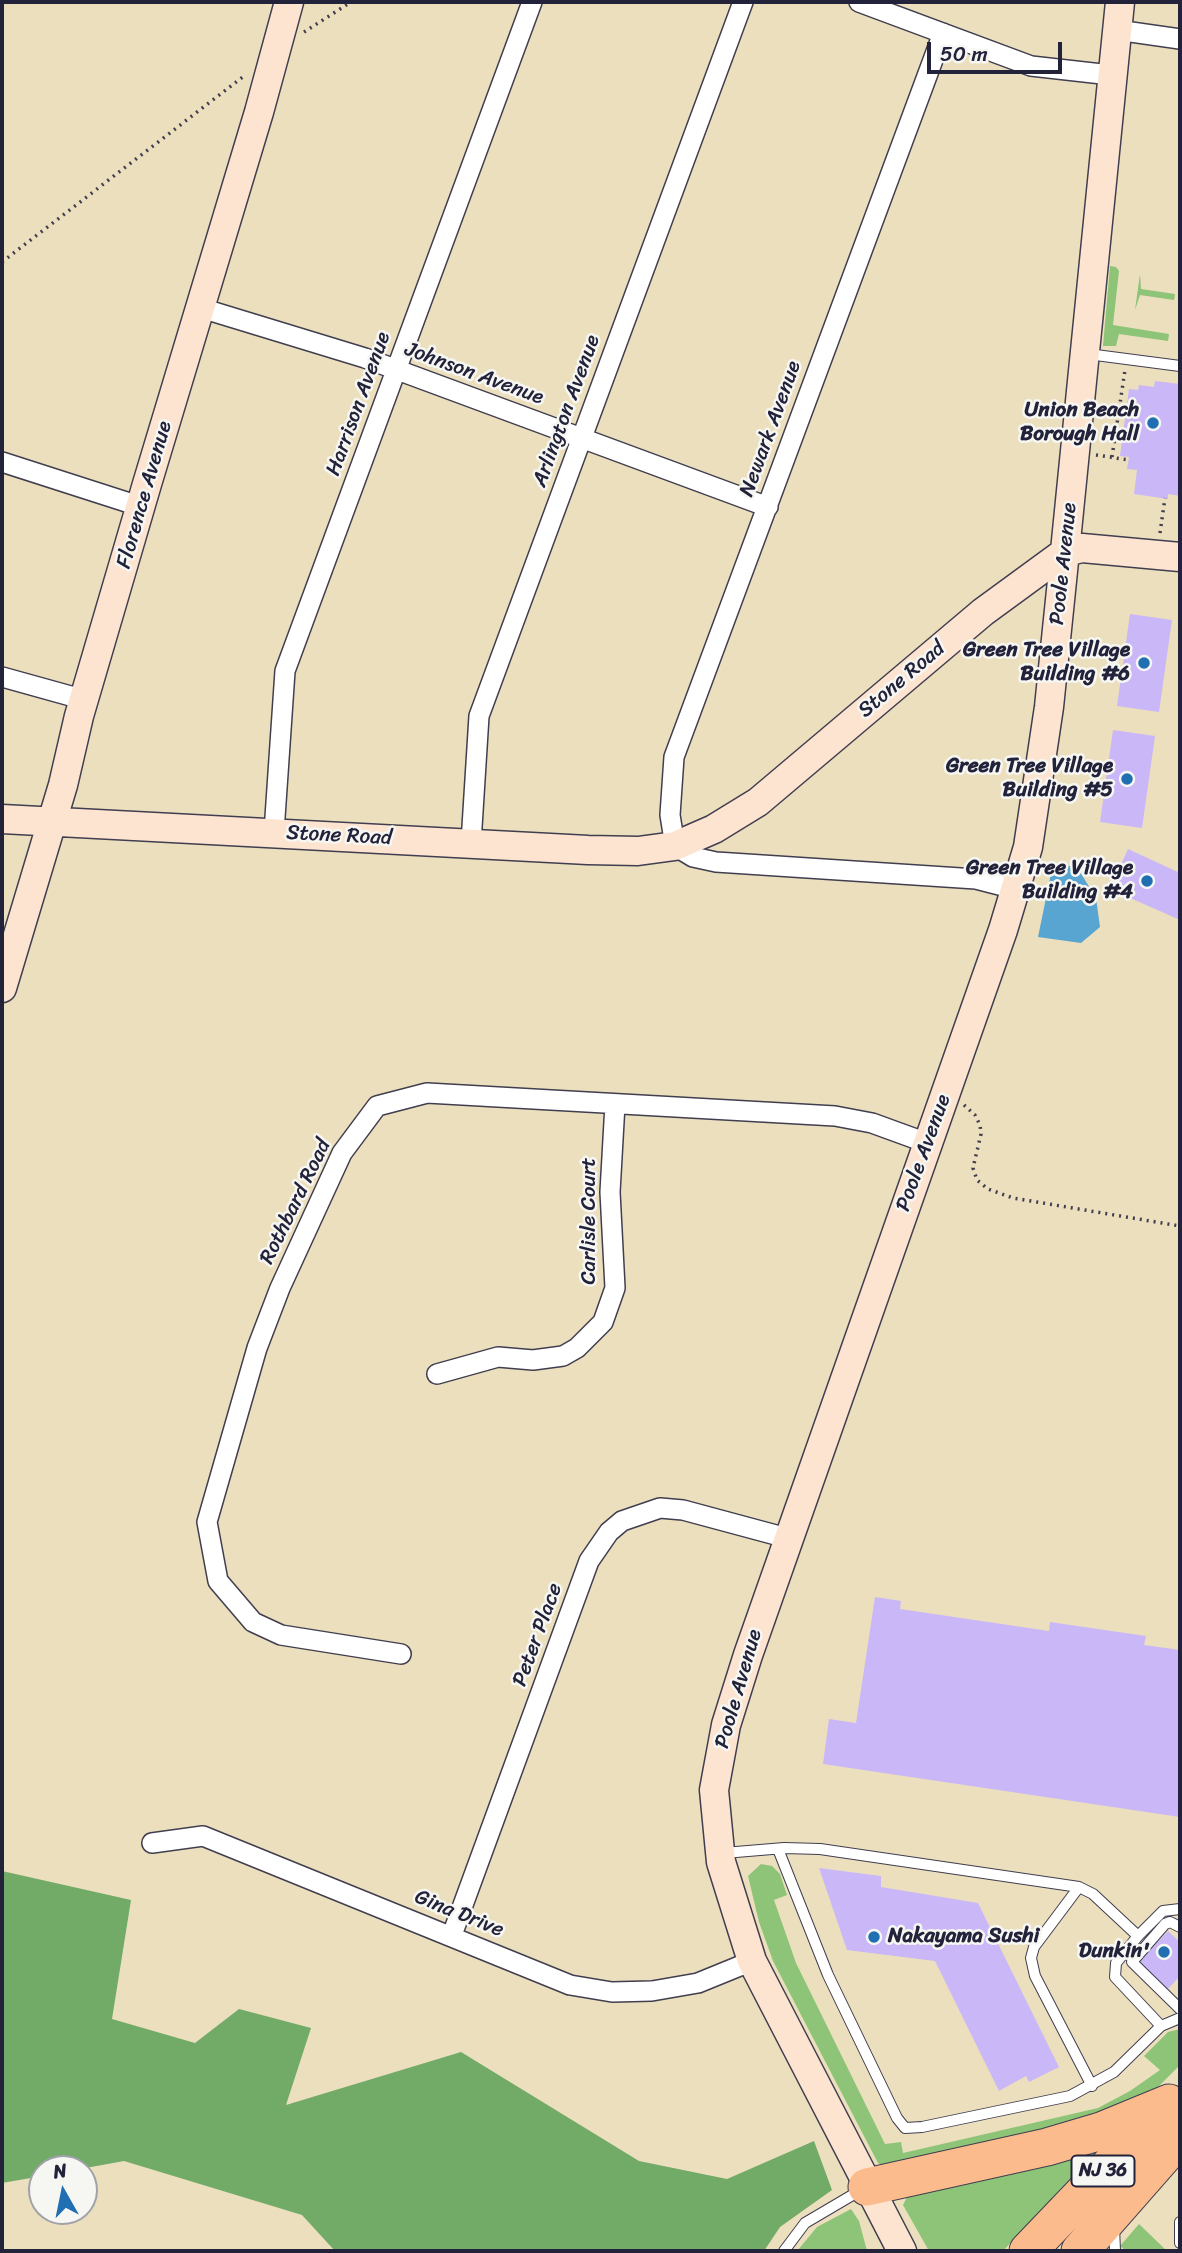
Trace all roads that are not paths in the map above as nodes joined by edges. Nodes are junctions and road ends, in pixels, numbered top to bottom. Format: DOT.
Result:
graph roads {
  1 [pos="289,2"];
  2 [pos="532,2"];
  3 [pos="743,2"];
  4 [pos="859,2"];
  5 [pos="1120,2"];
  6 [pos="1117,30"];
  7 [pos="943,33"];
  8 [pos="1180,39"];
  9 [pos="1111,75"];
  10 [pos="201,308"];
  11 [pos="1084,354"];
  12 [pos="1180,366"];
  13 [pos="396,370"];
  14 [pos="582,438"];
  15 [pos="2,462"];
  16 [pos="768,507"];
  17 [pos="142,508"];
  18 [pos="1065,552"];
  19 [pos="1180,557"];
  20 [pos="2,677"];
  21 [pos="85,700"];
  22 [pos="2,819"];
  23 [pos="52,821"];
  24 [pos="274,832"];
  25 [pos="471,843"];
  26 [pos="675,846"];
  27 [pos="1015,889"];
  28 [pos="2,988"];
  29 [pos="615,1104"];
  30 [pos="927,1143"];
  31 [pos="437,1374"];
  32 [pos="787,1538"];
  33 [pos="401,1654"];
  34 [pos="152,1843"];
  35 [pos="778,1849"];
  36 [pos="720,1853"];
  37 [pos="1079,1887"];
  38 [pos="1180,1909"];
  39 [pos="1180,1927"];
  40 [pos="452,1935"];
  41 [pos="1138,1936"];
  42 [pos="752,1961"];
  43 [pos="1180,2009"];
  44 [pos="1180,2018"];
  45 [pos="1161,2026"];
  46 [pos="1092,2086"];
  47 [pos="1177,2111"];
  48 [pos="867,2187"];
  49 [pos="1117,2211"];
  50 [pos="1180,2222"];
  51 [pos="1180,2243"];
  52 [pos="784,2251"];
  53 [pos="901,2251"];
  54 [pos="1028,2251"];
  55 [pos="1080,2251"];
  56 [pos="1115,2251"];
  1 -- 10 [label="street, Florence Avenue"];
  2 -- 13 [label="street, Harrison Avenue"];
  3 -- 14 [label="street, Arlington Avenue"];
  4 -- 7 [label="street"];
  5 -- 6 [label="street, Poole Avenue"];
  6 -- 8 [label="street"];
  6 -- 9 [label="street, Poole Avenue"];
  7 -- 9 [label="street"];
  7 -- 16 [label="street, Newark Avenue"];
  9 -- 11 [label="street, Poole Avenue"];
  10 -- 13 [label="street, Johnson Avenue"];
  10 -- 17 [label="street, Florence Avenue"];
  11 -- 12 [label="lane"];
  11 -- 18 [label="street, Poole Avenue"];
  13 -- 14 [label="street, Johnson Avenue"];
  13 -- 24 [label="street, Harrison Avenue"];
  14 -- 16 [label="street, Johnson Avenue"];
  14 -- 25 [label="street, Arlington Avenue"];
  15 -- 17 [label="street"];
  16 -- 26 [label="street, Newark Avenue"];
  17 -- 21 [label="street, Florence Avenue"];
  18 -- 19 [label="street"];
  18 -- 26 [label="street, Stone Road"];
  18 -- 27 [label="street, Poole Avenue"];
  20 -- 21 [label="street"];
  21 -- 23 [label="street, Florence Avenue"];
  22 -- 23 [label="street, Stone Road"];
  23 -- 24 [label="street, Stone Road"];
  23 -- 28 [label="street, Florence Avenue"];
  24 -- 25 [label="street, Stone Road"];
  25 -- 26 [label="street, Stone Road"];
  26 -- 27 [label="street, Stone Road"];
  27 -- 30 [label="street, Poole Avenue"];
  29 -- 30 [label="street, Rothbard Road"];
  29 -- 31 [label="street, Carlisle Court"];
  29 -- 33 [label="street, Rothbard Road"];
  30 -- 32 [label="street, Poole Avenue"];
  32 -- 36 [label="street, Poole Avenue"];
  32 -- 40 [label="street, Peter Place"];
  34 -- 40 [label="street, Gina Drive"];
  35 -- 36 [label="lane"];
  35 -- 37 [label="lane"];
  35 -- 46 [label="lane"];
  36 -- 42 [label="street, Poole Avenue"];
  37 -- 41 [label="lane"];
  37 -- 46 [label="lane"];
  38 -- 41 [label="lane"];
  39 -- 43 [label="lane"];
  40 -- 42 [label="street, Gina Drive"];
  41 -- 45 [label="lane"];
  42 -- 48 [label="street, Poole Avenue"];
  44 -- 45 [label="lane"];
  45 -- 46 [label="lane"];
  47 -- 48 [label="highway"];
  47 -- 49 [label="highway, NJ 36"];
  47 -- 54 [label="highway, NJ 36"];
  48 -- 52 [label="lane"];
  48 -- 53 [label="street, Poole Avenue"];
  49 -- 55 [label="highway, NJ 36"];
  49 -- 56 [label="lane"];
  50 -- 51 [label="lane"];
}
